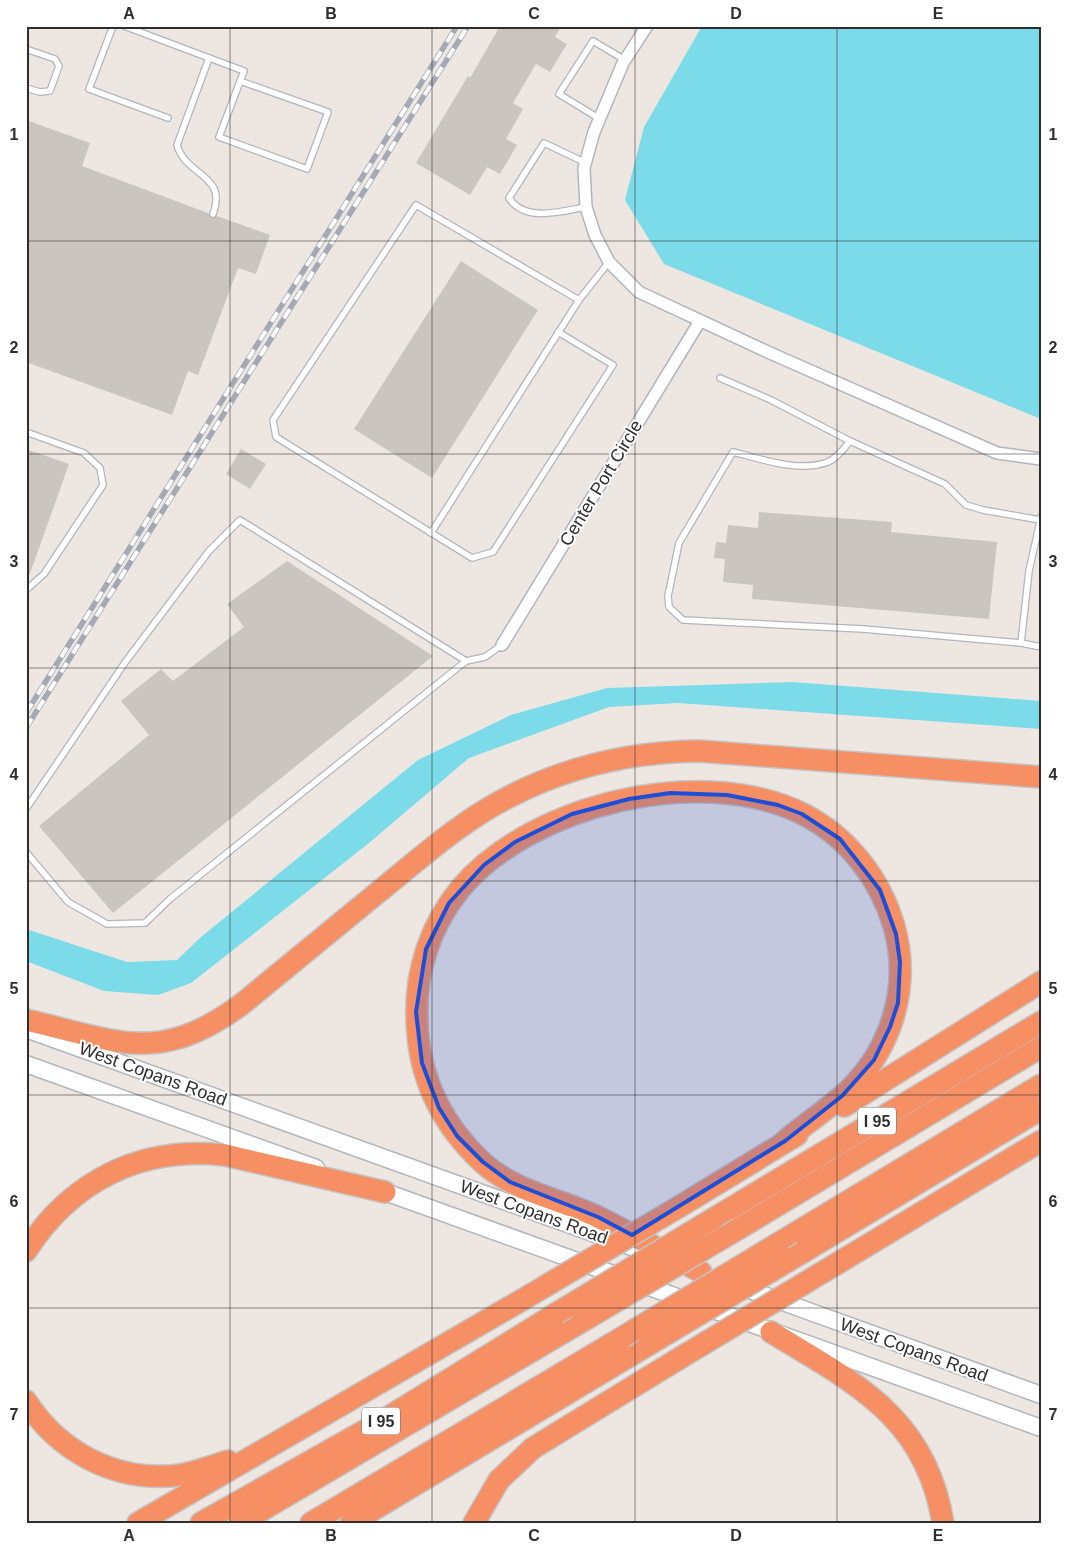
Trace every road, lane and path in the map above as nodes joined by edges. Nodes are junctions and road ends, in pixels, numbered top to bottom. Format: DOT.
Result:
graph roads {
  1 [pos="113,26"];
  2 [pos="124,26"];
  3 [pos="647,26"];
  4 [pos="26,49"];
  5 [pos="208,58"];
  6 [pos="625,60"];
  7 [pos="240,81"];
  8 [pos="26,88"];
  9 [pos="168,118"];
  10 [pos="600,119"];
  11 [pos="586,163"];
  12 [pos="586,207"];
  13 [pos="213,214"];
  14 [pos="609,262"];
  15 [pos="579,300"];
  16 [pos="700,321"];
  17 [pos="558,332"];
  18 [pos="720,378"];
  19 [pos="26,432"];
  20 [pos="850,441"];
  21 [pos="1041,459"];
  22 [pos="1040,519"];
  23 [pos="431,533"];
  24 [pos="26,590"];
  25 [pos="1021,643"];
  26 [pos="502,645"];
  27 [pos="1041,647"];
  28 [pos="466,661"];
  29 [pos="1041,777"];
  30 [pos="26,809"];
  31 [pos="26,852"];
  32 [pos="1041,982"];
  33 [pos="26,1020"];
  34 [pos="1041,1022"];
  35 [pos="26,1029"];
  36 [pos="1041,1047"];
  37 [pos="26,1064"];
  38 [pos="1041,1085"];
  39 [pos="1041,1109"];
  40 [pos="785,1141"];
  41 [pos="1041,1141"];
  42 [pos="385,1192"];
  43 [pos="26,1251"];
  44 [pos="701,1272"];
  45 [pos="771,1332"];
  46 [pos="1041,1395"];
  47 [pos="26,1401"];
  48 [pos="1041,1428"];
  49 [pos="275,1444"];
  50 [pos="138,1523"];
  51 [pos="201,1523"];
  52 [pos="240,1523"];
  53 [pos="310,1523"];
  54 [pos="351,1523"];
  55 [pos="474,1523"];
  56 [pos="943,1523"];
  1 -- 9 [label="lane"];
  2 -- 5 [label="lane"];
  3 -- 6 [label="street"];
  4 -- 8 [label="lane"];
  5 -- 7 [label="lane"];
  5 -- 13 [label="lane"];
  6 -- 10 [label="street"];
  6 -- 10 [label="lane"];
  7 -- 7 [label="lane"];
  10 -- 11 [label="street"];
  11 -- 12 [label="street"];
  11 -- 12 [label="lane"];
  12 -- 14 [label="street"];
  14 -- 15 [label="lane"];
  14 -- 16 [label="street"];
  15 -- 17 [label="lane"];
  15 -- 23 [label="lane"];
  16 -- 21 [label="street"];
  16 -- 26 [label="street, Center Port Circle"];
  17 -- 23 [label="lane"];
  17 -- 23 [label="lane"];
  18 -- 20 [label="lane"];
  19 -- 24 [label="lane"];
  20 -- 22 [label="lane"];
  20 -- 25 [label="lane"];
  22 -- 25 [label="lane"];
  25 -- 27 [label="lane"];
  26 -- 28 [label="lane"];
  28 -- 30 [label="lane"];
  28 -- 31 [label="lane"];
  29 -- 33 [label="highway"];
  32 -- 40 [label="highway"];
  34 -- 51 [label="highway, I 95, bridge"];
  35 -- 44 [label="main road, West Copans Road"];
  36 -- 52 [label="highway, bridge"];
  37 -- 42 [label="main road, West Copans Road"];
  38 -- 53 [label="highway, bridge"];
  39 -- 54 [label="highway, bridge"];
  40 -- 44 [label="highway"];
  40 -- 49 [label="highway, bridge"];
  41 -- 55 [label="highway, bridge"];
  42 -- 43 [label="highway"];
  42 -- 45 [label="main road, West Copans Road"];
  44 -- 46 [label="main road, West Copans Road"];
  45 -- 48 [label="main road, West Copans Road"];
  45 -- 56 [label="highway"];
  47 -- 49 [label="highway"];
  49 -- 50 [label="highway"];
}
